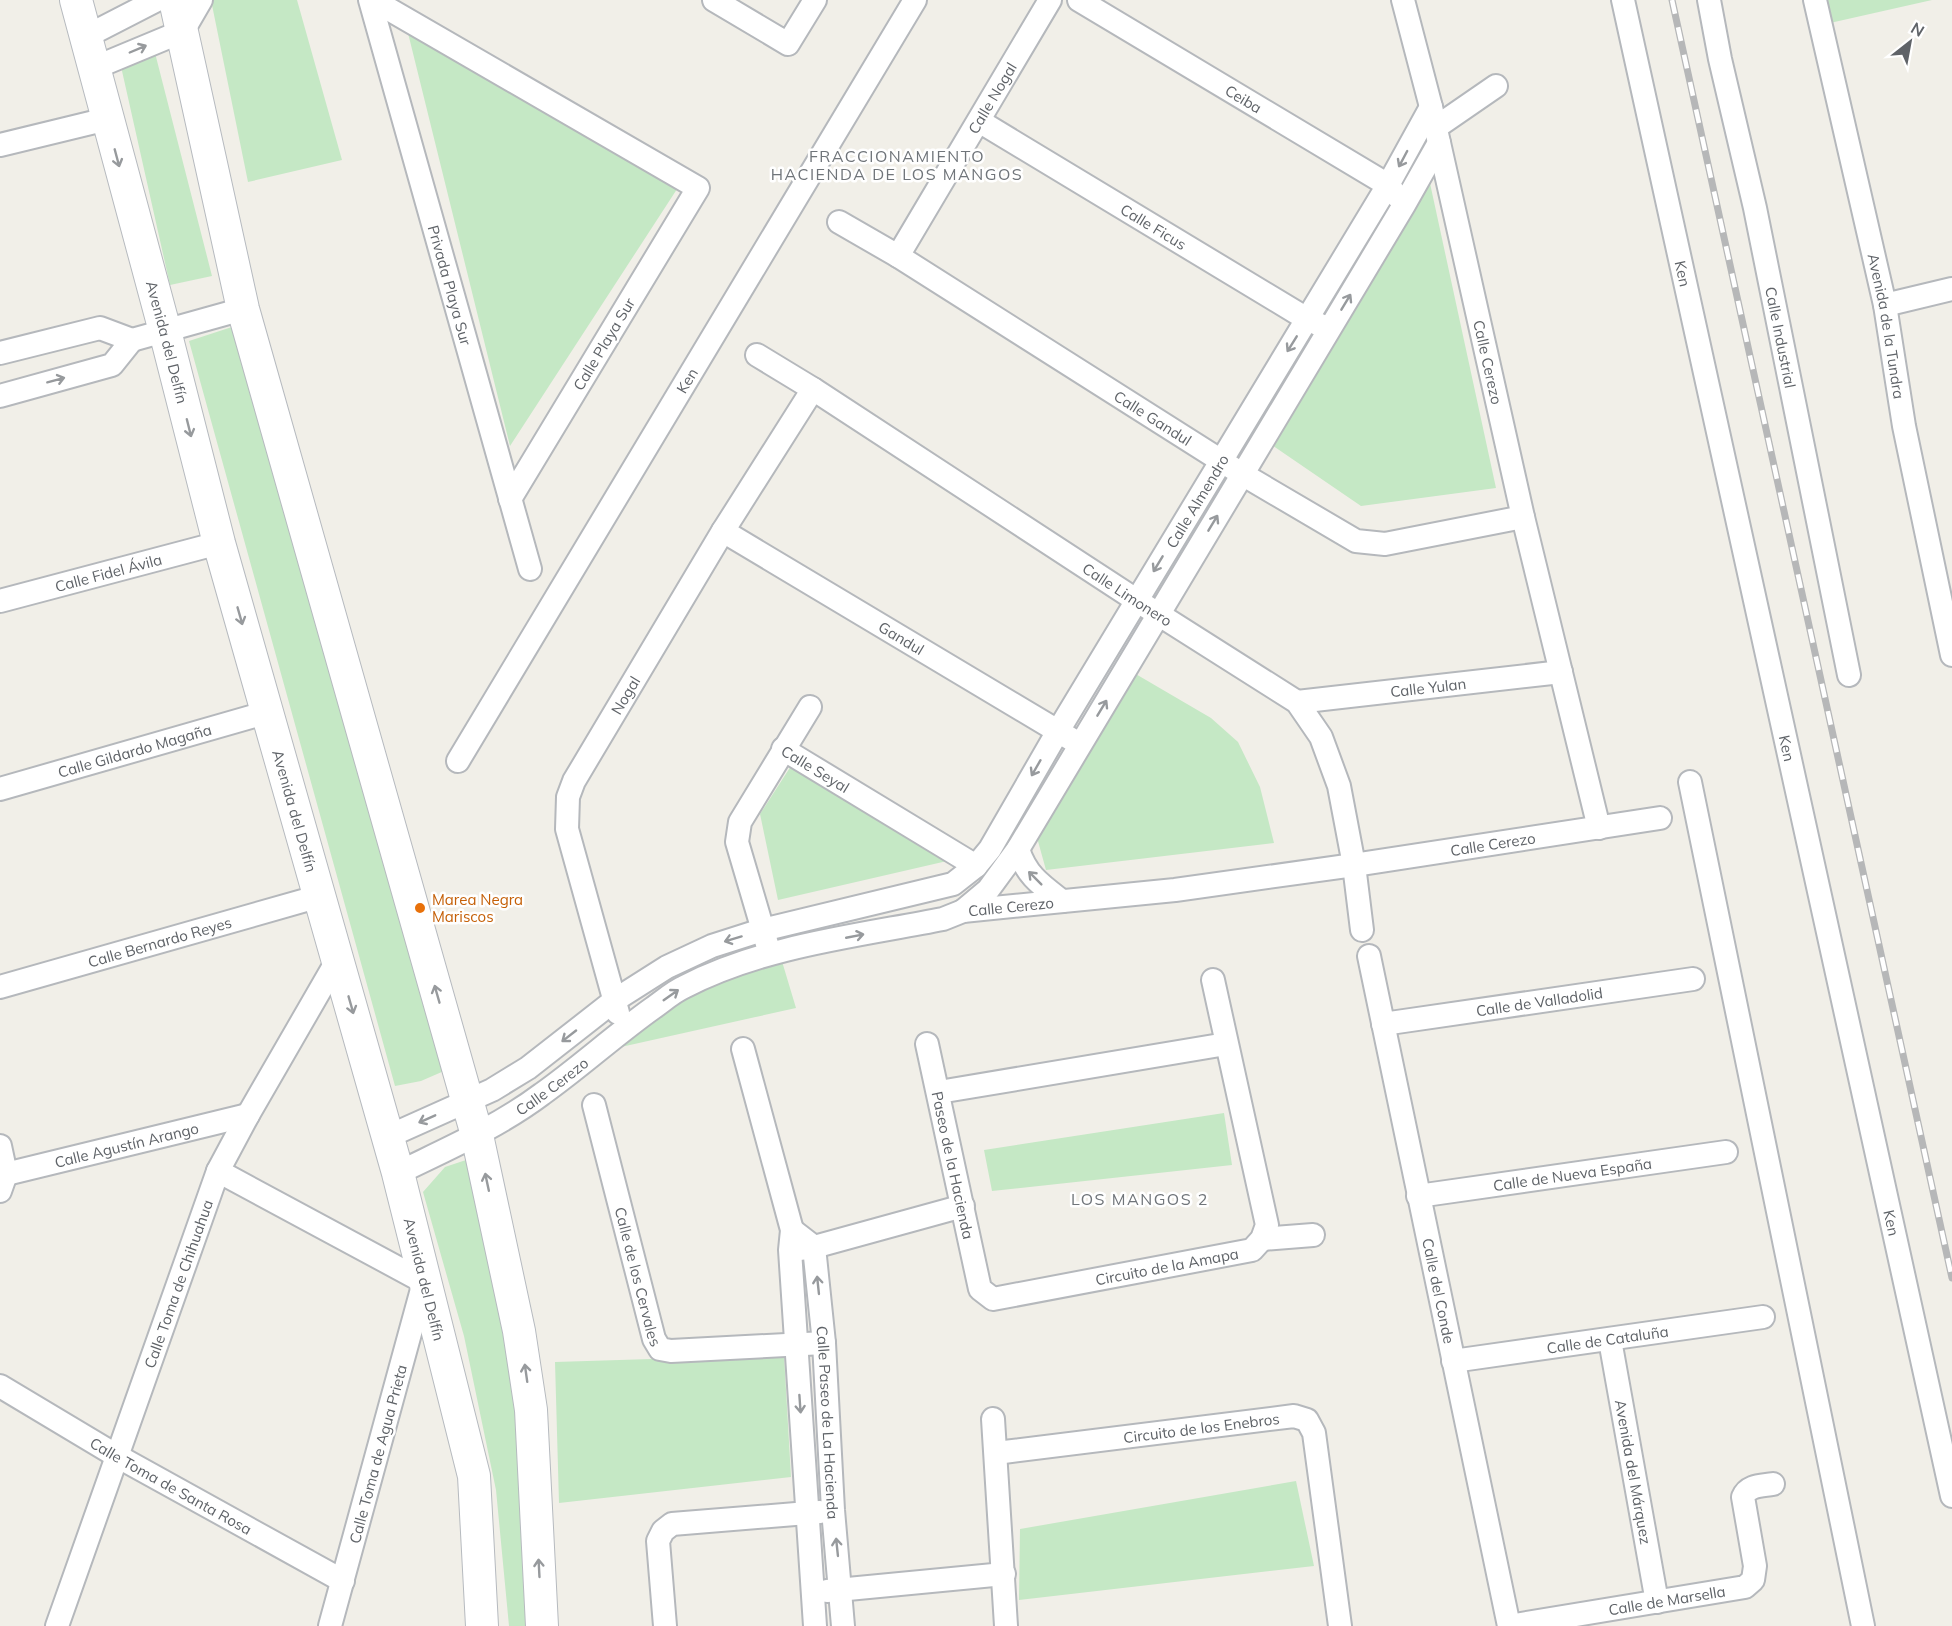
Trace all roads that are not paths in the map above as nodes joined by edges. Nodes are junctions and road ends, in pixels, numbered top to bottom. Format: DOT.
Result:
graph roads {
  1 [pos="76,0"];
  2 [pos="157,0"];
  3 [pos="174,0"];
  4 [pos="201,0"];
  5 [pos="371,0"];
  6 [pos="714,0"];
  7 [pos="815,0"];
  8 [pos="915,0"];
  9 [pos="1050,0"];
  10 [pos="1079,0"];
  11 [pos="1623,0"];
  12 [pos="1709,0"];
  13 [pos="1815,0"];
  14 [pos="1398,4"];
  15 [pos="183,31"];
  16 [pos="85,37"];
  17 [pos="94,68"];
  18 [pos="1496,87"];
  19 [pos="107,119"];
  20 [pos="979,121"];
  21 [pos="1435,126"];
  22 [pos="0,145"];
  23 [pos="1388,185"];
  24 [pos="698,188"];
  25 [pos="1404,205"];
  26 [pos="840,222"];
  27 [pos="898,256"];
  28 [pos="1952,289"];
  29 [pos="1885,305"];
  30 [pos="243,309"];
  31 [pos="1307,319"];
  32 [pos="1330,329"];
  33 [pos="165,331"];
  34 [pos="132,339"];
  35 [pos="0,353"];
  36 [pos="757,355"];
  37 [pos="813,389"];
  38 [pos="0,396"];
  39 [pos="1221,460"];
  40 [pos="1242,474"];
  41 [pos="510,499"];
  42 [pos="1523,517"];
  43 [pos="723,531"];
  44 [pos="219,543"];
  45 [pos="530,569"];
  46 [pos="1136,600"];
  47 [pos="0,601"];
  48 [pos="1158,614"];
  49 [pos="1952,655"];
  50 [pos="1561,672"];
  51 [pos="1849,675"];
  52 [pos="1297,702"];
  53 [pos="810,707"];
  54 [pos="268,712"];
  55 [pos="1058,731"];
  56 [pos="1080,744"];
  57 [pos="783,749"];
  58 [pos="458,761"];
  59 [pos="1690,782"];
  60 [pos="0,789"];
  61 [pos="1660,818"];
  62 [pos="1599,828"];
  63 [pos="1018,849"];
  64 [pos="1354,865"];
  65 [pos="976,866"];
  66 [pos="953,884"];
  67 [pos="320,896"];
  68 [pos="1062,901"];
  69 [pos="963,911"];
  70 [pos="762,930"];
  71 [pos="1362,930"];
  72 [pos="771,954"];
  73 [pos="1369,956"];
  74 [pos="338,959"];
  75 [pos="1693,979"];
  76 [pos="1213,981"];
  77 [pos="0,987"];
  78 [pos="615,1000"];
  79 [pos="1383,1024"];
  80 [pos="623,1029"];
  81 [pos="927,1044"];
  82 [pos="1226,1044"];
  83 [pos="743,1049"];
  84 [pos="939,1092"];
  85 [pos="467,1102"];
  86 [pos="594,1105"];
  87 [pos="248,1115"];
  88 [pos="477,1135"];
  89 [pos="387,1137"];
  90 [pos="0,1146"];
  91 [pos="1726,1152"];
  92 [pos="218,1171"];
  93 [pos="398,1173"];
  94 [pos="3,1182"];
  95 [pos="1418,1196"];
  96 [pos="963,1206"];
  97 [pos="1313,1235"];
  98 [pos="1262,1239"];
  99 [pos="791,1240"];
  100 [pos="814,1247"];
  101 [pos="424,1282"];
  102 [pos="981,1289"];
  103 [pos="1763,1317"];
  104 [pos="1610,1340"];
  105 [pos="824,1343"];
  106 [pos="797,1345"];
  107 [pos="1453,1361"];
  108 [pos="0,1386"];
  109 [pos="993,1419"];
  110 [pos="996,1453"];
  111 [pos="117,1456"];
  112 [pos="1773,1484"];
  113 [pos="1952,1496"];
  114 [pos="833,1510"];
  115 [pos="807,1513"];
  116 [pos="1004,1574"];
  117 [pos="343,1581"];
  118 [pos="841,1589"];
  119 [pos="814,1593"];
  120 [pos="1657,1602"];
  121 [pos="57,1626"];
  122 [pos="330,1626"];
  123 [pos="482,1626"];
  124 [pos="542,1626"];
  125 [pos="665,1626"];
  126 [pos="816,1626"];
  127 [pos="843,1626"];
  128 [pos="1006,1626"];
  129 [pos="1340,1626"];
  130 [pos="1509,1626"];
  131 [pos="1863,1626"];
  1 -- 16 [label="street, Avenida del Delfín"];
  2 -- 16 [label="street"];
  3 -- 15 [label="street"];
  4 -- 15 [label="street"];
  5 -- 24 [label="street, Privada Playa Sur"];
  5 -- 41 [label="street, Privada Playa Sur"];
  6 -- 7 [label="street"];
  8 -- 58 [label="street, Ken"];
  9 -- 20 [label="street, Calle Nogal"];
  10 -- 23 [label="street, Ceiba"];
  11 -- 113 [label="street, Ken"];
  12 -- 51 [label="street, Calle Industrial"];
  13 -- 29 [label="street, Avenida de la Tundra"];
  14 -- 21 [label="street, Calle Cerezo"];
  17 -- 15 [label="street, one-way"];
  15 -- 30 [label="street"];
  16 -- 17 [label="street, Avenida del Delfín"];
  17 -- 19 [label="street, Avenida del Delfín"];
  18 -- 21 [label="street, Calle Almendro"];
  19 -- 22 [label="street"];
  19 -- 33 [label="street, Avenida del Delfín, one-way"];
  20 -- 27 [label="street, Calle Nogal"];
  20 -- 31 [label="street, Calle Ficus"];
  21 -- 23 [label="street, Calle Almendro, one-way"];
  21 -- 25 [label="street, Calle Almendro"];
  21 -- 42 [label="street, Calle Cerezo"];
  23 -- 25 [label="street, Ceiba"];
  23 -- 31 [label="street, Calle Almendro"];
  24 -- 41 [label="street, Calle Playa Sur"];
  32 -- 25 [label="street, Calle Almendro, one-way"];
  26 -- 27 [label="street, Calle Gandul"];
  27 -- 39 [label="street, Calle Gandul"];
  28 -- 29 [label="street"];
  29 -- 49 [label="street, Avenida de la Tundra"];
  30 -- 33 [label="street"];
  85 -- 30 [label="street, one-way"];
  31 -- 32 [label="street, Calle Ficus"];
  31 -- 39 [label="street, Calle Almendro, one-way"];
  32 -- 40 [label="street, Calle Almendro"];
  33 -- 34 [label="street"];
  33 -- 44 [label="street, Avenida del Delfín, one-way"];
  34 -- 35 [label="street"];
  38 -- 34 [label="street, one-way"];
  36 -- 37 [label="street, Calle Limonero"];
  37 -- 43 [label="street, Nogal"];
  37 -- 46 [label="street, Calle Limonero"];
  39 -- 40 [label="street, Calle Gandul"];
  39 -- 46 [label="street, Calle Almendro, one-way"];
  40 -- 42 [label="street, Calle Gandul"];
  48 -- 40 [label="street, Calle Almendro, one-way"];
  41 -- 45 [label="street, Privada Playa Sur"];
  42 -- 50 [label="street, Calle Cerezo"];
  43 -- 55 [label="street, Gandul"];
  43 -- 78 [label="street, Nogal"];
  44 -- 47 [label="street, Calle Fidel Ávila"];
  44 -- 54 [label="street, Avenida del Delfín, one-way"];
  46 -- 48 [label="street, Calle Limonero"];
  46 -- 55 [label="street, Calle Almendro"];
  48 -- 52 [label="street, Calle Limonero"];
  56 -- 48 [label="street, Calle Almendro, one-way"];
  50 -- 52 [label="street, Calle Yulan"];
  50 -- 62 [label="street, Calle Cerezo"];
  52 -- 64 [label="street, Calle Limonero"];
  53 -- 57 [label="street"];
  54 -- 60 [label="street, Calle Gildardo Magaña"];
  54 -- 67 [label="street, Avenida del Delfín"];
  55 -- 56 [label="street, Gandul"];
  55 -- 65 [label="street, Calle Almendro, one-way"];
  56 -- 63 [label="street, Calle Almendro"];
  57 -- 65 [label="street, Calle Seyal"];
  57 -- 70 [label="street, Calle Seyal"];
  59 -- 131 [label="street"];
  61 -- 62 [label="street, Calle Cerezo"];
  62 -- 64 [label="street, Calle Cerezo"];
  68 -- 63 [label="street, one-way"];
  63 -- 69 [label="street, Calle Almendro"];
  64 -- 68 [label="street, Calle Cerezo"];
  64 -- 71 [label="street, Calle Limonero"];
  65 -- 66 [label="street, Calle Almendro"];
  66 -- 70 [label="street, Calle Cerezo"];
  67 -- 74 [label="street, Avenida del Delfín"];
  67 -- 77 [label="street, Calle Bernardo Reyes"];
  68 -- 69 [label="street, Calle Cerezo"];
  72 -- 69 [label="street, Calle Cerezo, one-way"];
  70 -- 72 [label="street, Calle Seyal"];
  70 -- 78 [label="street, Calle Cerezo, one-way"];
  80 -- 72 [label="street, Calle Cerezo, one-way"];
  73 -- 79 [label="street, Calle del Conde"];
  74 -- 87 [label="street, Calle Toma de Chihuahua"];
  74 -- 89 [label="street, Avenida del Delfín, one-way"];
  75 -- 79 [label="street, Calle de Valladolid"];
  76 -- 82 [label="street"];
  78 -- 80 [label="street, Nogal"];
  78 -- 85 [label="street, Calle Cerezo, one-way"];
  79 -- 95 [label="street, Calle del Conde"];
  80 -- 88 [label="street, Calle Cerezo"];
  81 -- 84 [label="street, Paseo de la Hacienda"];
  82 -- 84 [label="street"];
  82 -- 98 [label="street"];
  83 -- 99 [label="street, Calle Paseo de La Hacienda"];
  84 -- 96 [label="street, Paseo de la Hacienda"];
  85 -- 88 [label="street"];
  85 -- 89 [label="street, one-way"];
  86 -- 106 [label="street, Calle de los Cervales"];
  87 -- 92 [label="street, Calle Toma de Chihuahua"];
  87 -- 94 [label="street, Calle Agustín Arango"];
  88 -- 93 [label="street"];
  124 -- 88 [label="street, one-way"];
  89 -- 93 [label="street, Avenida del Delfín"];
  90 -- 94 [label="street"];
  91 -- 95 [label="street, Calle de Nueva España"];
  92 -- 101 [label="street"];
  92 -- 111 [label="street, Calle Toma de Chihuahua"];
  93 -- 101 [label="street, Avenida del Delfín"];
  95 -- 107 [label="street, Calle del Conde"];
  96 -- 100 [label="street"];
  96 -- 102 [label="street, Paseo de la Hacienda"];
  97 -- 98 [label="street"];
  98 -- 102 [label="street, Circuito de la Amapa"];
  99 -- 100 [label="street"];
  99 -- 106 [label="street, Calle Paseo de La Hacienda"];
  105 -- 100 [label="street, Calle Paseo de La Hacienda, one-way"];
  101 -- 117 [label="street, Calle Toma de Agua Prieta"];
  101 -- 123 [label="street, Avenida del Delfín"];
  103 -- 104 [label="street, Calle de Cataluña"];
  104 -- 107 [label="street, Calle de Cataluña"];
  104 -- 120 [label="street, Avenida del Márquez"];
  105 -- 106 [label="street"];
  105 -- 114 [label="street, Calle Paseo de La Hacienda"];
  106 -- 115 [label="street, Calle Paseo de La Hacienda, one-way"];
  107 -- 130 [label="street, Calle del Conde"];
  108 -- 111 [label="street, Calle Toma de Santa Rosa"];
  109 -- 110 [label="street"];
  110 -- 116 [label="street"];
  110 -- 129 [label="street, Circuito de los Enebros"];
  111 -- 117 [label="street, Calle Toma de Santa Rosa"];
  111 -- 121 [label="street, Calle Toma de Chihuahua"];
  112 -- 120 [label="street, Calle de Marsella"];
  114 -- 115 [label="street"];
  118 -- 114 [label="street, Calle Paseo de La Hacienda, one-way"];
  115 -- 119 [label="street, Calle Paseo de La Hacienda"];
  115 -- 125 [label="street"];
  116 -- 118 [label="street"];
  116 -- 128 [label="street"];
  117 -- 122 [label="street, Calle Toma de Agua Prieta"];
  118 -- 119 [label="street"];
  118 -- 127 [label="street, Calle Paseo de La Hacienda"];
  119 -- 126 [label="street, Calle Paseo de La Hacienda"];
  120 -- 130 [label="street, Calle de Marsella"];
}
